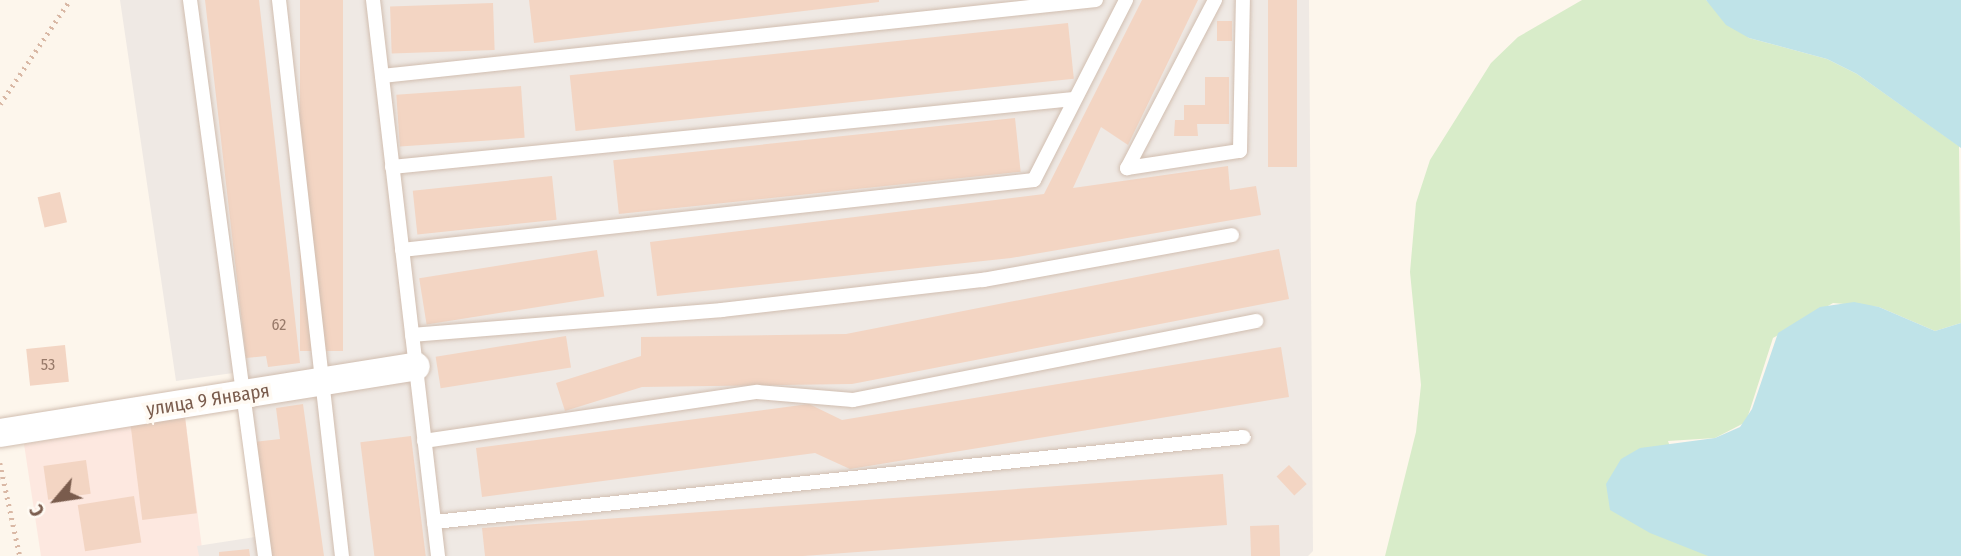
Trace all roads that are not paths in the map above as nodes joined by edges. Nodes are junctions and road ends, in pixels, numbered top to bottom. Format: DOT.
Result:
graph roads {
  1 [pos="190,0"];
  2 [pos="279,0"];
  3 [pos="373,0"];
  4 [pos="1096,0"];
  5 [pos="1126,0"];
  6 [pos="1215,0"];
  7 [pos="1244,0"];
  8 [pos="382,76"];
  9 [pos="1074,99"];
  10 [pos="392,167"];
  11 [pos="1232,236"];
  12 [pos="402,250"];
  13 [pos="1256,321"];
  14 [pos="412,335"];
  15 [pos="416,366"];
  16 [pos="320,381"];
  17 [pos="243,394"];
  18 [pos="0,433"];
  19 [pos="1244,437"];
  20 [pos="424,441"];
  21 [pos="434,522"];
  22 [pos="265,556"];
  23 [pos="342,556"];
  24 [pos="438,556"];
  1 -- 17 [label="lane"];
  2 -- 16 [label="lane"];
  3 -- 8 [label="lane"];
  4 -- 8 [label="lane"];
  5 -- 9 [label="lane"];
  6 -- 7 [label="lane"];
  8 -- 10 [label="lane"];
  9 -- 10 [label="lane"];
  9 -- 12 [label="lane"];
  10 -- 12 [label="lane"];
  11 -- 14 [label="lane"];
  12 -- 14 [label="lane"];
  13 -- 20 [label="lane"];
  14 -- 15 [label="lane"];
  15 -- 16 [label="street, улица 9 Января"];
  15 -- 20 [label="lane"];
  16 -- 17 [label="street, улица 9 Января"];
  16 -- 23 [label="lane"];
  17 -- 18 [label="street, улица 9 Января"];
  17 -- 22 [label="lane"];
  19 -- 21 [label="lane"];
  20 -- 21 [label="lane"];
  21 -- 24 [label="lane"];
}
